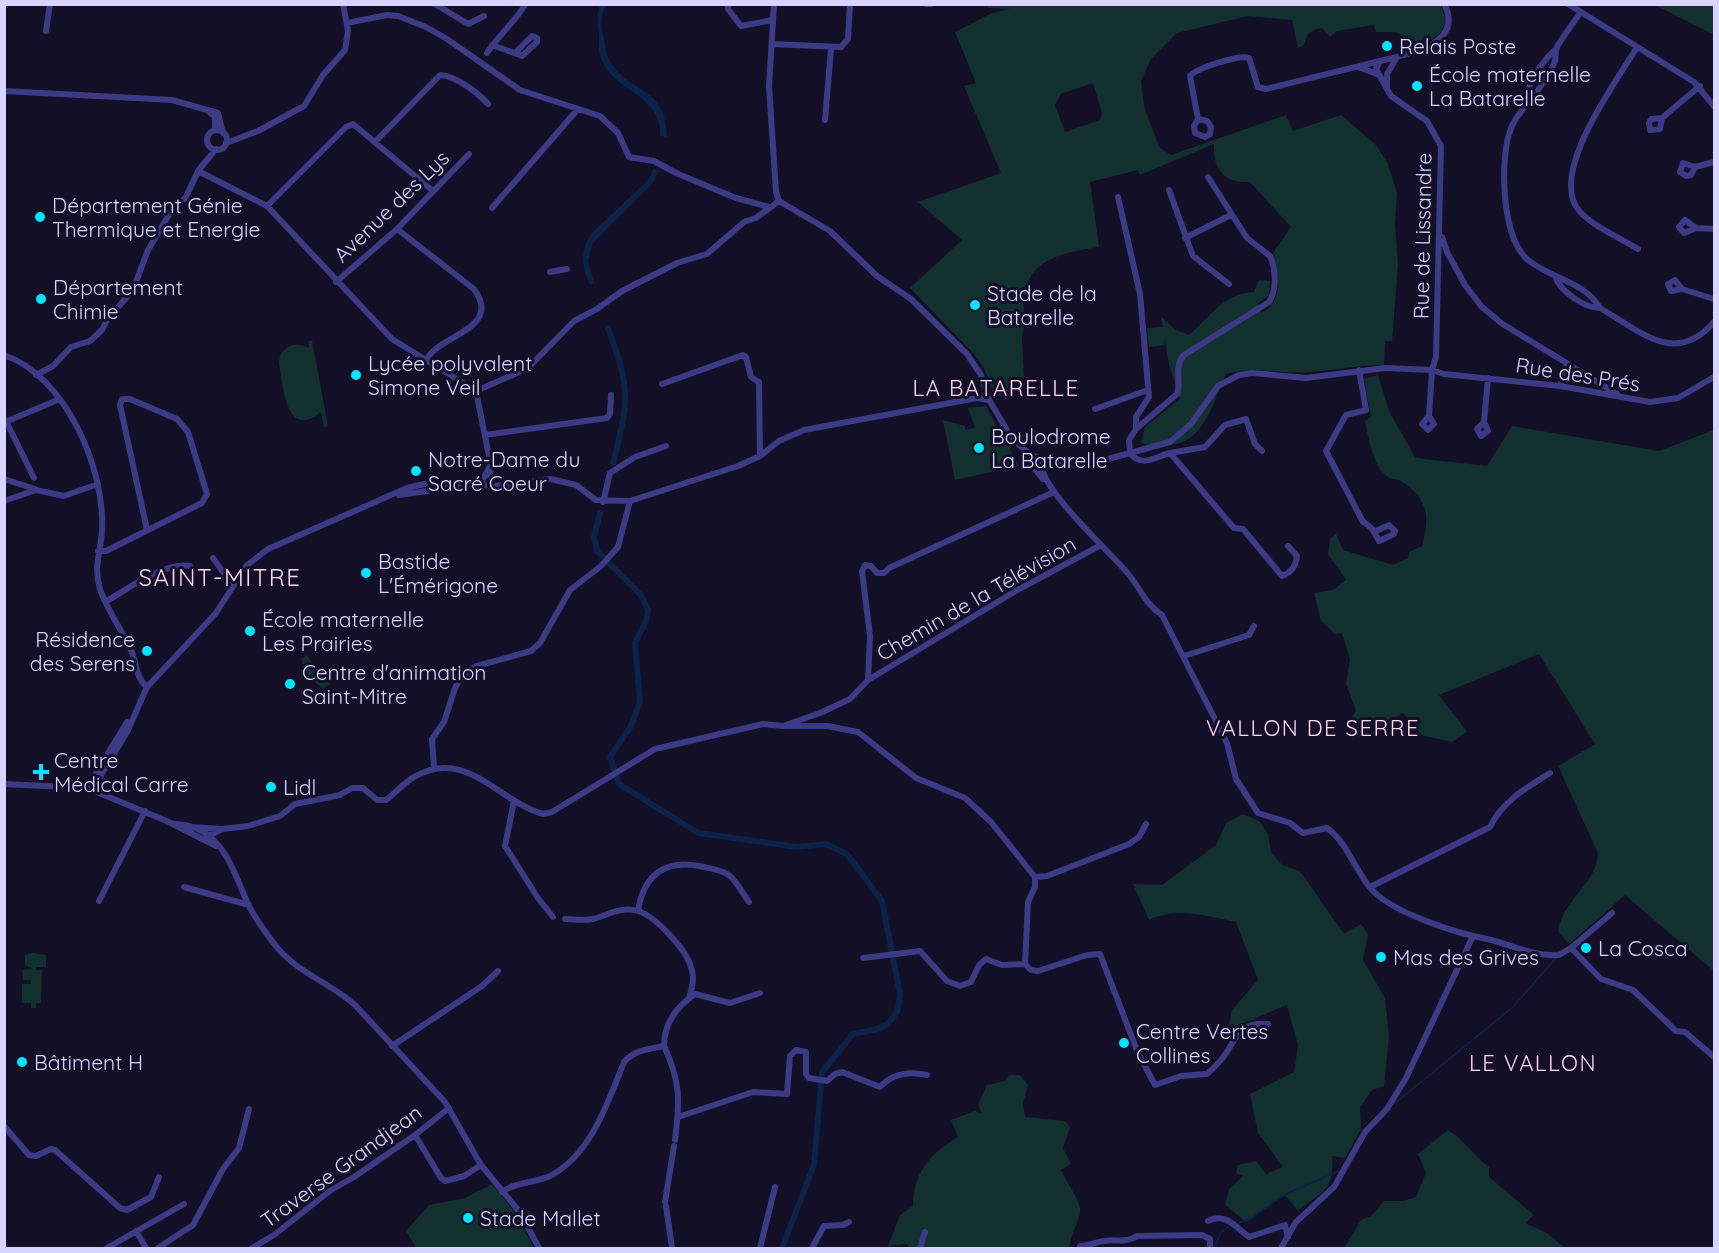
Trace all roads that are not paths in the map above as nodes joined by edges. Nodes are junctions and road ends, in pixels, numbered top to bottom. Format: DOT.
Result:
graph roads {
  1 [pos="50,4"];
  2 [pos="343,4"];
  3 [pos="435,4"];
  4 [pos="525,4"];
  5 [pos="728,4"];
  6 [pos="774,4"];
  7 [pos="850,4"];
  8 [pos="926,4"];
  9 [pos="931,4"];
  10 [pos="1444,4"];
  11 [pos="1568,4"];
  12 [pos="1580,13"];
  13 [pos="484,16"];
  14 [pos="773,20"];
  15 [pos="347,27"];
  16 [pos="46,31"];
  17 [pos="772,44"];
  18 [pos="492,45"];
  19 [pos="1637,47"];
  20 [pos="831,49"];
  21 [pos="487,53"];
  22 [pos="515,53"];
  23 [pos="1397,57"];
  24 [pos="1381,60"];
  25 [pos="1391,66"];
  26 [pos="1358,67"];
  27 [pos="1387,74"];
  28 [pos="1378,75"];
  29 [pos="1700,86"];
  30 [pos="1387,90"];
  31 [pos="5,93"];
  32 [pos="488,104"];
  33 [pos="1714,106"];
  34 [pos="204,108"];
  35 [pos="578,109"];
  36 [pos="1662,118"];
  37 [pos="1198,119"];
  38 [pos="825,120"];
  39 [pos="215,130"];
  40 [pos="223,133"];
  41 [pos="376,141"];
  42 [pos="226,143"];
  43 [pos="208,145"];
  44 [pos="216,149"];
  45 [pos="469,154"];
  46 [pos="1714,162"];
  47 [pos="203,163"];
  48 [pos="1695,167"];
  49 [pos="198,171"];
  50 [pos="1208,177"];
  51 [pos="1169,190"];
  52 [pos="433,191"];
  53 [pos="1118,197"];
  54 [pos="779,201"];
  55 [pos="267,206"];
  56 [pos="769,207"];
  57 [pos="492,208"];
  58 [pos="1230,215"];
  59 [pos="1696,228"];
  60 [pos="397,229"];
  61 [pos="1714,229"];
  62 [pos="1441,234"];
  63 [pos="1185,238"];
  64 [pos="1638,249"];
  65 [pos="567,269"];
  66 [pos="550,272"];
  67 [pos="336,282"];
  68 [pos="1229,284"];
  69 [pos="1682,289"];
  70 [pos="1714,299"];
  71 [pos="1714,322"];
  72 [pos="4,355"];
  73 [pos="426,361"];
  74 [pos="1568,363"];
  75 [pos="1359,370"];
  76 [pos="1432,370"];
  77 [pos="36,375"];
  78 [pos="1714,377"];
  79 [pos="1488,378"];
  80 [pos="662,384"];
  81 [pos="1560,386"];
  82 [pos="1148,390"];
  83 [pos="476,392"];
  84 [pos="611,395"];
  85 [pos="1620,396"];
  86 [pos="60,399"];
  87 [pos="988,400"];
  88 [pos="1095,409"];
  89 [pos="1429,416"];
  90 [pos="5,422"];
  91 [pos="1484,422"];
  92 [pos="1136,429"];
  93 [pos="485,435"];
  94 [pos="666,446"];
  95 [pos="1262,451"];
  96 [pos="1130,453"];
  97 [pos="1170,453"];
  98 [pos="1030,454"];
  99 [pos="760,456"];
  100 [pos="1042,460"];
  101 [pos="490,465"];
  102 [pos="34,478"];
  103 [pos="4,479"];
  104 [pos="98,484"];
  105 [pos="479,486"];
  106 [pos="491,486"];
  107 [pos="1052,489"];
  108 [pos="36,490"];
  109 [pos="4,501"];
  110 [pos="630,501"];
  111 [pos="602,502"];
  112 [pos="147,530"];
  113 [pos="1374,532"];
  114 [pos="1101,544"];
  115 [pos="1288,546"];
  116 [pos="98,551"];
  117 [pos="213,558"];
  118 [pos="194,571"];
  119 [pos="233,586"];
  120 [pos="107,601"];
  121 [pos="1254,626"];
  122 [pos="1184,656"];
  123 [pos="868,680"];
  124 [pos="146,686"];
  125 [pos="131,719"];
  126 [pos="783,726"];
  127 [pos="434,768"];
  128 [pos="1550,773"];
  129 [pos="4,784"];
  130 [pos="87,788"];
  131 [pos="98,792"];
  132 [pos="514,801"];
  133 [pos="145,811"];
  134 [pos="1146,824"];
  135 [pos="222,829"];
  136 [pos="190,830"];
  137 [pos="206,838"];
  138 [pos="1035,877"];
  139 [pos="184,887"];
  140 [pos="1370,887"];
  141 [pos="99,901"];
  142 [pos="749,902"];
  143 [pos="249,905"];
  144 [pos="638,911"];
  145 [pos="1612,914"];
  146 [pos="553,917"];
  147 [pos="565,919"];
  148 [pos="1472,938"];
  149 [pos="1571,948"];
  150 [pos="863,958"];
  151 [pos="1025,964"];
  152 [pos="498,970"];
  153 [pos="760,993"];
  154 [pos="689,998"];
  155 [pos="1268,1024"];
  156 [pos="392,1046"];
  157 [pos="664,1046"];
  158 [pos="1714,1058"];
  159 [pos="927,1075"];
  160 [pos="449,1108"];
  161 [pos="249,1109"];
  162 [pos="678,1117"];
  163 [pos="4,1126"];
  164 [pos="415,1135"];
  165 [pos="481,1165"];
  166 [pos="159,1177"];
  167 [pos="776,1187"];
  168 [pos="502,1192"];
  169 [pos="184,1204"];
  170 [pos="1208,1221"];
  171 [pos="849,1222"];
  172 [pos="136,1231"];
  173 [pos="925,1232"];
  174 [pos="1288,1238"];
  175 [pos="1080,1246"];
  176 [pos="107,1248"];
  177 [pos="146,1248"];
  178 [pos="158,1248"];
  179 [pos="252,1248"];
  180 [pos="539,1248"];
  181 [pos="672,1248"];
  182 [pos="760,1248"];
  183 [pos="812,1248"];
  184 [pos="920,1248"];
  185 [pos="1210,1248"];
  186 [pos="1281,1248"];
  1 -- 16 [label="street"];
  2 -- 15 [label="street"];
  3 -- 13 [label="street"];
  4 -- 18 [label="street"];
  5 -- 14 [label="street"];
  6 -- 14 [label="street"];
  7 -- 20 [label="street"];
  8 -- 9 [label="street"];
  10 -- 23 [label="street"];
  11 -- 12 [label="street"];
  12 -- 19 [label="street"];
  12 -- 71 [label="street"];
  14 -- 17 [label="street"];
  15 -- 35 [label="street"];
  15 -- 42 [label="street"];
  17 -- 20 [label="street"];
  17 -- 54 [label="street"];
  18 -- 21 [label="street"];
  18 -- 22 [label="street"];
  19 -- 29 [label="street"];
  19 -- 64 [label="street"];
  20 -- 38 [label="street"];
  23 -- 24 [label="street"];
  23 -- 25 [label="street"];
  24 -- 25 [label="street"];
  24 -- 26 [label="street"];
  24 -- 28 [label="street"];
  25 -- 27 [label="street"];
  26 -- 28 [label="street"];
  26 -- 37 [label="street"];
  27 -- 28 [label="street"];
  27 -- 30 [label="street"];
  28 -- 30 [label="street, Rue de Lissandre"];
  29 -- 33 [label="street"];
  29 -- 36 [label="street"];
  30 -- 62 [label="street, Rue de Lissandre"];
  31 -- 34 [label="street"];
  32 -- 41 [label="street"];
  34 -- 39 [label="street"];
  34 -- 40 [label="street"];
  35 -- 56 [label="street"];
  35 -- 57 [label="street"];
  39 -- 40 [label="street"];
  39 -- 43 [label="street"];
  40 -- 42 [label="street"];
  41 -- 52 [label="street"];
  41 -- 55 [label="street"];
  42 -- 44 [label="street"];
  43 -- 44 [label="street"];
  43 -- 47 [label="street"];
  44 -- 47 [label="street"];
  45 -- 52 [label="street, Avenue des Lys"];
  46 -- 48 [label="street"];
  47 -- 49 [label="street"];
  49 -- 55 [label="street"];
  49 -- 77 [label="street"];
  50 -- 58 [label="street"];
  51 -- 63 [label="street"];
  52 -- 60 [label="street, Avenue des Lys"];
  53 -- 82 [label="street"];
  54 -- 56 [label="street"];
  54 -- 87 [label="street"];
  55 -- 67 [label="street"];
  56 -- 83 [label="street"];
  58 -- 63 [label="street"];
  58 -- 92 [label="street"];
  59 -- 61 [label="street"];
  60 -- 67 [label="street, Avenue des Lys"];
  60 -- 73 [label="street"];
  62 -- 74 [label="street"];
  62 -- 76 [label="street, Rue de Lissandre"];
  63 -- 68 [label="street"];
  65 -- 66 [label="street"];
  67 -- 73 [label="street"];
  69 -- 70 [label="street"];
  72 -- 77 [label="street"];
  73 -- 83 [label="street"];
  74 -- 81 [label="street"];
  74 -- 85 [label="street"];
  75 -- 76 [label="street, Rue des Prés"];
  75 -- 96 [label="street, Rue des Prés"];
  75 -- 113 [label="street"];
  76 -- 79 [label="street, Rue des Prés"];
  76 -- 89 [label="street, Rue de Lissandre"];
  77 -- 86 [label="street"];
  78 -- 85 [label="street, Rue des Prés"];
  79 -- 81 [label="street, Rue des Prés"];
  79 -- 91 [label="street"];
  80 -- 99 [label="street"];
  81 -- 85 [label="street, Rue des Prés"];
  82 -- 88 [label="street"];
  82 -- 92 [label="street"];
  83 -- 93 [label="street"];
  84 -- 93 [label="street"];
  86 -- 90 [label="street"];
  86 -- 104 [label="street"];
  87 -- 98 [label="street"];
  87 -- 99 [label="street"];
  90 -- 102 [label="street"];
  92 -- 96 [label="street"];
  93 -- 101 [label="street"];
  94 -- 111 [label="street"];
  95 -- 97 [label="street"];
  96 -- 97 [label="street"];
  96 -- 100 [label="street, Rue des Prés"];
  97 -- 115 [label="street"];
  98 -- 100 [label="street, Rue des Prés"];
  98 -- 107 [label="street"];
  99 -- 110 [label="street"];
  100 -- 107 [label="street"];
  101 -- 105 [label="street"];
  101 -- 106 [label="street"];
  103 -- 108 [label="street"];
  104 -- 108 [label="street"];
  104 -- 116 [label="street"];
  105 -- 106 [label="street"];
  105 -- 119 [label="street"];
  106 -- 111 [label="street"];
  107 -- 114 [label="street"];
  107 -- 123 [label="street"];
  108 -- 109 [label="street"];
  110 -- 111 [label="street"];
  110 -- 127 [label="street"];
  112 -- 112 [label="street"];
  112 -- 116 [label="street"];
  114 -- 122 [label="street"];
  114 -- 123 [label="street, Chemin de la Télévision"];
  116 -- 120 [label="street"];
  117 -- 119 [label="street"];
  118 -- 120 [label="street"];
  119 -- 124 [label="street"];
  120 -- 124 [label="street"];
  121 -- 122 [label="street"];
  122 -- 140 [label="street"];
  123 -- 126 [label="street, Chemin de la Télévision"];
  124 -- 125 [label="street"];
  125 -- 130 [label="street"];
  125 -- 131 [label="street"];
  126 -- 132 [label="street"];
  126 -- 138 [label="street"];
  127 -- 132 [label="street"];
  127 -- 135 [label="street"];
  128 -- 140 [label="street"];
  129 -- 130 [label="street"];
  130 -- 131 [label="street"];
  131 -- 133 [label="street"];
  132 -- 146 [label="street"];
  133 -- 136 [label="street"];
  133 -- 141 [label="street"];
  134 -- 138 [label="street"];
  135 -- 136 [label="street"];
  135 -- 137 [label="street"];
  136 -- 137 [label="street"];
  137 -- 143 [label="street"];
  138 -- 151 [label="street"];
  139 -- 143 [label="street"];
  140 -- 148 [label="street"];
  142 -- 144 [label="street"];
  143 -- 156 [label="street"];
  144 -- 147 [label="street"];
  144 -- 154 [label="street"];
  145 -- 149 [label="street"];
  148 -- 149 [label="street"];
  148 -- 174 [label="street"];
  149 -- 158 [label="street"];
  150 -- 151 [label="street"];
  151 -- 155 [label="street"];
  152 -- 156 [label="street"];
  153 -- 154 [label="street"];
  154 -- 157 [label="street"];
  156 -- 160 [label="street"];
  157 -- 162 [label="street"];
  157 -- 168 [label="street"];
  159 -- 162 [label="street"];
  160 -- 164 [label="street, Traverse Grandjean"];
  160 -- 165 [label="street"];
  161 -- 178 [label="street"];
  162 -- 181 [label="street"];
  163 -- 166 [label="street"];
  164 -- 165 [label="street"];
  164 -- 179 [label="street, Traverse Grandjean"];
  165 -- 168 [label="street"];
  167 -- 182 [label="street"];
  168 -- 180 [label="street"];
  169 -- 172 [label="street"];
  170 -- 174 [label="street"];
  171 -- 183 [label="street"];
  172 -- 176 [label="street"];
  172 -- 177 [label="street"];
  173 -- 184 [label="street"];
  174 -- 186 [label="street"];
  175 -- 185 [label="street"];
}
